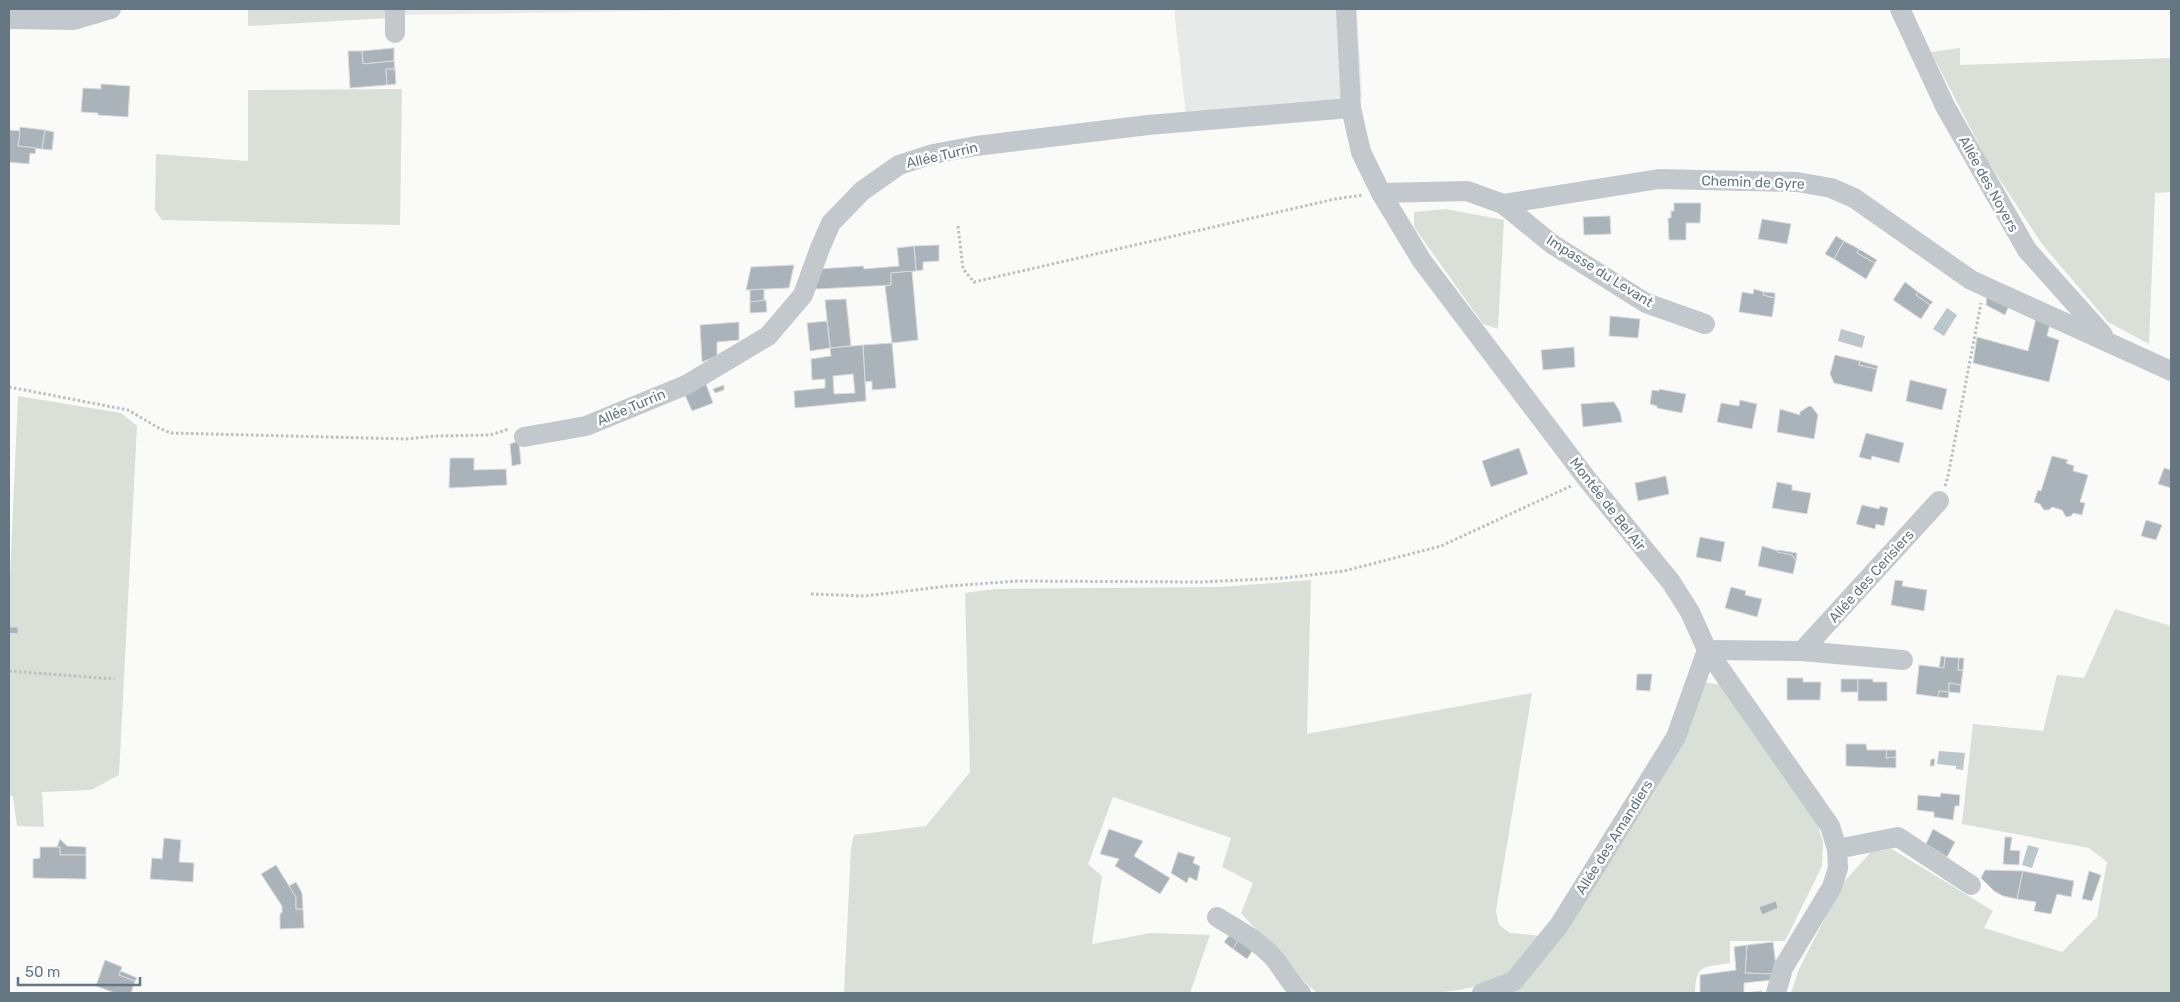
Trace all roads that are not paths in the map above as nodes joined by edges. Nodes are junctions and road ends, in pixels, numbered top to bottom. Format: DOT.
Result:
graph roads {
  1 [pos="111,9"];
  2 [pos="395,9"];
  3 [pos="1346,9"];
  4 [pos="1900,9"];
  5 [pos="9,19"];
  6 [pos="395,33"];
  7 [pos="1351,108"];
  8 [pos="1381,193"];
  9 [pos="1503,204"];
  10 [pos="1705,324"];
  11 [pos="2107,340"];
  12 [pos="2171,371"];
  13 [pos="518,433"];
  14 [pos="1939,501"];
  15 [pos="1706,650"];
  16 [pos="1802,651"];
  17 [pos="1903,660"];
  18 [pos="1837,849"];
  19 [pos="1971,886"];
  20 [pos="1217,918"];
  21 [pos="1301,993"];
  22 [pos="1482,993"];
  23 [pos="1776,993"];
  1 -- 5 [label="street"];
  2 -- 6 [label="street"];
  3 -- 7 [label="street, Montée de Bel Air"];
  4 -- 11 [label="street, Allée des Noyers"];
  7 -- 8 [label="street, Montée de Bel Air"];
  7 -- 13 [label="street, Allée Turrin"];
  8 -- 9 [label="street, Chemin de Gyre"];
  8 -- 15 [label="street, Montée de Bel Air"];
  9 -- 10 [label="street, Impasse du Levant"];
  9 -- 11 [label="street, Chemin de Gyre"];
  11 -- 12 [label="street, Chemin de Gyre"];
  14 -- 16 [label="street, Allée des Cerisiers"];
  15 -- 16 [label="street"];
  15 -- 18 [label="street, Montée de Bel Air"];
  15 -- 22 [label="street, Allée des Amandiers"];
  16 -- 17 [label="street"];
  18 -- 19 [label="street"];
  18 -- 23 [label="street, Montée de Bel Air"];
  20 -- 21 [label="street"];
}
